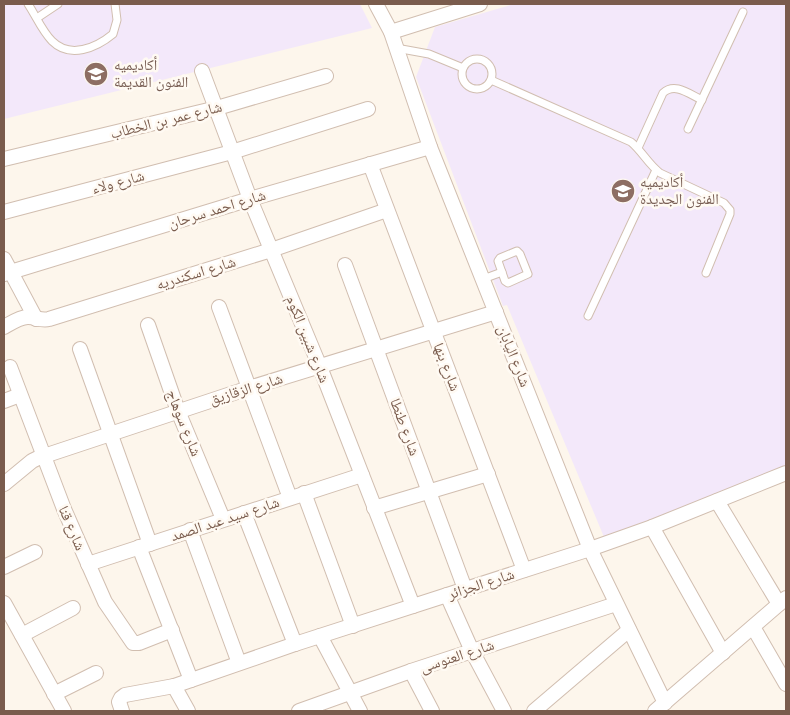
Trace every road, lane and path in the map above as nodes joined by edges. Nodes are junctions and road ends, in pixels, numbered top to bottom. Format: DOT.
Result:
graph roads {
  1 [pos="28,4"];
  2 [pos="57,4"];
  3 [pos="115,4"];
  4 [pos="376,4"];
  5 [pos="480,4"];
  6 [pos="743,12"];
  7 [pos="37,18"];
  8 [pos="391,32"];
  9 [pos="396,48"];
  10 [pos="464,68"];
  11 [pos="202,72"];
  12 [pos="326,76"];
  13 [pos="491,80"];
  14 [pos="702,100"];
  15 [pos="217,108"];
  16 [pos="368,109"];
  17 [pos="688,130"];
  18 [pos="430,147"];
  19 [pos="638,148"];
  20 [pos="232,152"];
  21 [pos="4,159"];
  22 [pos="370,164"];
  23 [pos="656,170"];
  24 [pos="250,199"];
  25 [pos="387,210"];
  26 [pos="4,212"];
  27 [pos="271,250"];
  28 [pos="4,259"];
  29 [pos="345,265"];
  30 [pos="502,272"];
  31 [pos="706,272"];
  32 [pos="8,273"];
  33 [pos="483,279"];
  34 [pos="219,307"];
  35 [pos="496,312"];
  36 [pos="588,316"];
  37 [pos="36,319"];
  38 [pos="148,325"];
  39 [pos="4,327"];
  40 [pos="434,331"];
  41 [pos="80,349"];
  42 [pos="376,349"];
  43 [pos="10,367"];
  44 [pos="320,367"];
  45 [pos="249,388"];
  46 [pos="20,395"];
  47 [pos="4,401"];
  48 [pos="178,411"];
  49 [pos="110,434"];
  50 [pos="44,456"];
  51 [pos="362,474"];
  52 [pos="488,474"];
  53 [pos="786,474"];
  54 [pos="4,484"];
  55 [pos="429,492"];
  56 [pos="304,493"];
  57 [pos="290,498"];
  58 [pos="717,501"];
  59 [pos="374,508"];
  60 [pos="244,513"];
  61 [pos="224,520"];
  62 [pos="652,527"];
  63 [pos="190,530"];
  64 [pos="144,545"];
  65 [pos="590,549"];
  66 [pos="35,552"];
  67 [pos="88,564"];
  68 [pos="4,567"];
  69 [pos="524,570"];
  70 [pos="465,589"];
  71 [pos="447,595"];
  72 [pos="783,601"];
  73 [pos="4,603"];
  74 [pos="616,604"];
  75 [pos="413,606"];
  76 [pos="73,608"];
  77 [pos="352,626"];
  78 [pos="753,627"];
  79 [pos="172,630"];
  80 [pos="629,630"];
  81 [pos="22,635"];
  82 [pos="320,636"];
  83 [pos="295,644"];
  84 [pos="472,651"];
  85 [pos="723,653"];
  86 [pos="239,664"];
  87 [pos="411,671"];
  88 [pos="96,673"];
  89 [pos="191,680"];
  90 [pos="786,684"];
  91 [pos="174,686"];
  92 [pos="350,692"];
  93 [pos="54,694"];
  94 [pos="659,709"];
  95 [pos="308,710"];
  96 [pos="64,711"];
  97 [pos="122,711"];
  98 [pos="188,711"];
  99 [pos="360,711"];
  100 [pos="432,711"];
  101 [pos="504,711"];
  102 [pos="534,711"];
  1 -- 7 [label="lane"];
  2 -- 7 [label="lane"];
  3 -- 7 [label="lane"];
  4 -- 8 [label="street, شارع اليابان"];
  5 -- 8 [label="street"];
  6 -- 14 [label="lane"];
  8 -- 9 [label="street, شارع اليابان"];
  9 -- 10 [label="lane"];
  9 -- 18 [label="street, شارع اليابان"];
  10 -- 13 [label="lane"];
  10 -- 13 [label="lane"];
  11 -- 15 [label="street, شارع شبين الكوم"];
  12 -- 15 [label="street, شارع عمر بن الخطاب"];
  13 -- 19 [label="lane"];
  14 -- 17 [label="lane"];
  14 -- 19 [label="lane"];
  15 -- 20 [label="street, شارع شبين الكوم"];
  15 -- 21 [label="street, شارع عمر بن الخطاب"];
  16 -- 20 [label="street, شارع ولاء"];
  18 -- 22 [label="street, شارع احمد سرحان"];
  18 -- 33 [label="street, شارع اليابان"];
  19 -- 23 [label="lane"];
  20 -- 24 [label="street, شارع شبين الكوم"];
  20 -- 26 [label="street, شارع ولاء"];
  22 -- 24 [label="street, شارع احمد سرحان"];
  22 -- 25 [label="street, شارع بنها"];
  23 -- 31 [label="lane"];
  23 -- 36 [label="lane"];
  24 -- 27 [label="street, شارع شبين الكوم"];
  24 -- 32 [label="street, شارع احمد سرحان"];
  25 -- 27 [label="street, شارع اسكندريه"];
  25 -- 40 [label="street, شارع بنها"];
  27 -- 37 [label="street, شارع اسكندريه"];
  27 -- 44 [label="street, شارع شبين الكوم"];
  28 -- 32 [label="street"];
  29 -- 42 [label="street, شارع طنطا"];
  30 -- 30 [label="lane"];
  30 -- 33 [label="lane"];
  32 -- 37 [label="street"];
  33 -- 35 [label="street, شارع اليابان"];
  34 -- 45 [label="street"];
  35 -- 40 [label="street, شارع الزقازيق"];
  35 -- 65 [label="street, شارع اليابان"];
  37 -- 39 [label="street, شارع اسكندريه"];
  38 -- 48 [label="street, شارع سوهاج"];
  40 -- 42 [label="street, شارع الزقازيق"];
  40 -- 52 [label="street, شارع بنها"];
  41 -- 49 [label="street"];
  42 -- 44 [label="street, شارع الزقازيق"];
  42 -- 55 [label="street, شارع طنطا"];
  43 -- 46 [label="street, شارع قنا"];
  44 -- 45 [label="street, شارع الزقازيق"];
  44 -- 51 [label="street, شارع شبين الكوم"];
  45 -- 48 [label="street, شارع الزقازيق"];
  45 -- 57 [label="street"];
  46 -- 47 [label="street"];
  46 -- 50 [label="street, شارع قنا"];
  48 -- 49 [label="street, شارع الزقازيق"];
  48 -- 61 [label="street, شارع سوهاج"];
  49 -- 50 [label="street, شارع الزقازيق"];
  49 -- 64 [label="street"];
  50 -- 54 [label="street, شارع الزقازيق"];
  50 -- 67 [label="street, شارع قنا"];
  51 -- 56 [label="street, شارع سيد عبد الصمد"];
  51 -- 59 [label="street, شارع شبين الكوم"];
  52 -- 55 [label="street"];
  52 -- 69 [label="street, شارع بنها"];
  53 -- 58 [label="street, شارع الجزائر"];
  55 -- 59 [label="street"];
  55 -- 70 [label="street, شارع طنطا"];
  56 -- 57 [label="street, شارع سيد عبد الصمد"];
  56 -- 77 [label="street"];
  57 -- 60 [label="street, شارع سيد عبد الصمد"];
  58 -- 62 [label="street, شارع الجزائر"];
  58 -- 72 [label="street"];
  59 -- 75 [label="street, شارع شبين الكوم"];
  60 -- 61 [label="street, شارع سيد عبد الصمد"];
  60 -- 83 [label="street"];
  61 -- 63 [label="street, شارع سيد عبد الصمد"];
  62 -- 65 [label="street, شارع الجزائر"];
  62 -- 85 [label="street"];
  63 -- 64 [label="street, شارع سيد عبد الصمد"];
  63 -- 86 [label="street"];
  64 -- 67 [label="street, شارع سيد عبد الصمد"];
  64 -- 79 [label="street"];
  65 -- 69 [label="street, شارع الجزائر"];
  65 -- 74 [label="street, شارع اليابان"];
  66 -- 68 [label="street"];
  67 -- 79 [label="street, شارع قنا"];
  69 -- 70 [label="street, شارع الجزائر"];
  70 -- 71 [label="street, شارع الجزائر"];
  71 -- 75 [label="street, شارع الجزائر"];
  71 -- 84 [label="street"];
  72 -- 78 [label="street"];
  73 -- 81 [label="street"];
  74 -- 80 [label="street, شارع اليابان"];
  74 -- 84 [label="street, شارع العنوسى"];
  75 -- 77 [label="street, شارع الجزائر"];
  76 -- 81 [label="street"];
  77 -- 82 [label="street, شارع الجزائر"];
  78 -- 85 [label="street"];
  78 -- 90 [label="street"];
  79 -- 89 [label="street"];
  80 -- 94 [label="street, شارع اليابان"];
  80 -- 102 [label="street"];
  81 -- 93 [label="street"];
  82 -- 83 [label="street, شارع الجزائر"];
  82 -- 92 [label="street"];
  83 -- 86 [label="street, شارع الجزائر"];
  84 -- 87 [label="street, شارع العنوسى"];
  84 -- 101 [label="street"];
  85 -- 94 [label="street"];
  86 -- 89 [label="street, شارع الجزائر"];
  87 -- 92 [label="street, شارع العنوسى"];
  87 -- 100 [label="street"];
  88 -- 93 [label="street"];
  89 -- 91 [label="street, شارع الجزائر"];
  91 -- 97 [label="street, شارع الجزائر"];
  91 -- 98 [label="street"];
  92 -- 95 [label="street, شارع العنوسى"];
  92 -- 99 [label="street"];
  93 -- 96 [label="street"];
}
